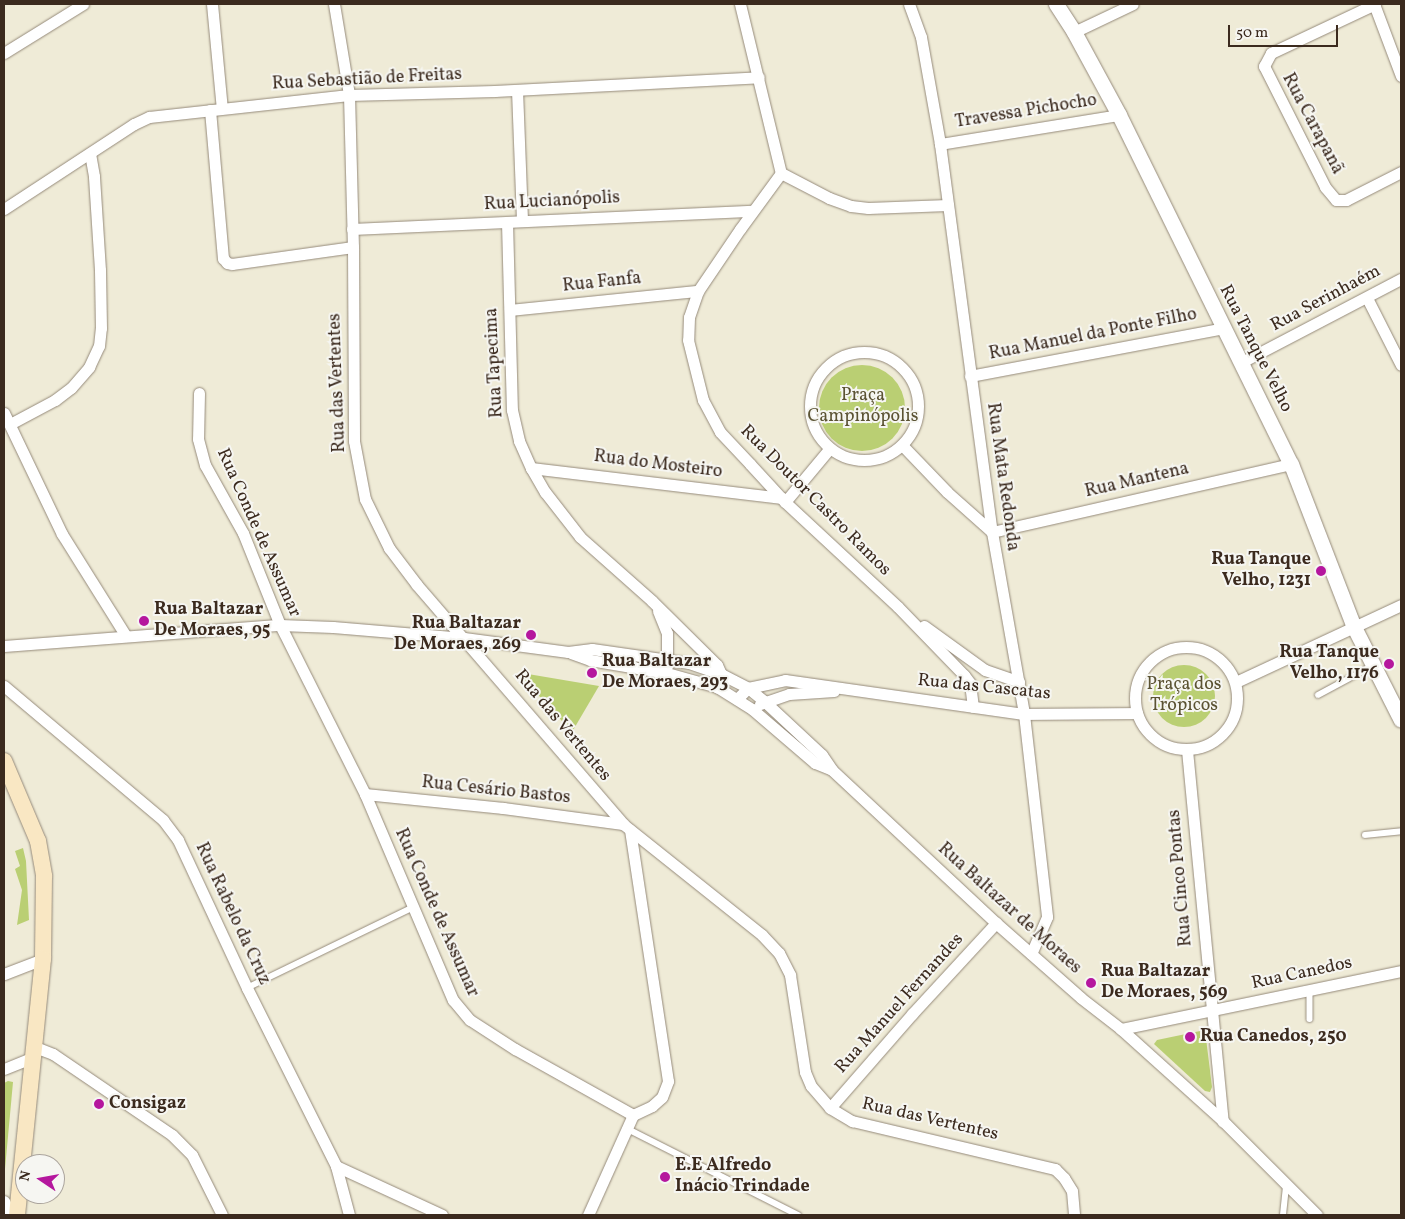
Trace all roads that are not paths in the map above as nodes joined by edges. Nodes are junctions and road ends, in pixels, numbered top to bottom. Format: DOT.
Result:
graph roads {
  1 [pos="83,4"];
  2 [pos="212,4"];
  3 [pos="334,4"];
  4 [pos="740,4"];
  5 [pos="909,4"];
  6 [pos="1056,4"];
  7 [pos="1134,4"];
  8 [pos="1374,4"];
  9 [pos="1074,32"];
  10 [pos="4,53"];
  11 [pos="1401,76"];
  12 [pos="759,77"];
  13 [pos="517,90"];
  14 [pos="348,95"];
  15 [pos="222,109"];
  16 [pos="210,110"];
  17 [pos="1118,115"];
  18 [pos="940,144"];
  19 [pos="90,153"];
  20 [pos="1401,172"];
  21 [pos="781,173"];
  22 [pos="948,205"];
  23 [pos="4,209"];
  24 [pos="753,211"];
  25 [pos="522,221"];
  26 [pos="507,222"];
  27 [pos="352,229"];
  28 [pos="353,247"];
  29 [pos="1401,279"];
  30 [pos="698,291"];
  31 [pos="1367,298"];
  32 [pos="510,310"];
  33 [pos="1223,328"];
  34 [pos="1240,363"];
  35 [pos="1401,365"];
  36 [pos="970,376"];
  37 [pos="198,393"];
  38 [pos="4,413"];
  39 [pos="10,424"];
  40 [pos="902,444"];
  41 [pos="830,448"];
  42 [pos="1291,464"];
  43 [pos="531,468"];
  44 [pos="783,500"];
  45 [pos="992,532"];
  46 [pos="652,601"];
  47 [pos="1401,605"];
  48 [pos="898,608"];
  49 [pos="280,625"];
  50 [pos="1353,626"];
  51 [pos="126,636"];
  52 [pos="464,638"];
  53 [pos="4,646"];
  54 [pos="568,652"];
  55 [pos="667,659"];
  56 [pos="1374,665"];
  57 [pos="985,670"];
  58 [pos="667,673"];
  59 [pos="722,674"];
  60 [pos="1019,682"];
  61 [pos="1236,682"];
  62 [pos="970,683"];
  63 [pos="4,686"];
  64 [pos="717,687"];
  65 [pos="748,688"];
  66 [pos="858,689"];
  67 [pos="1318,694"];
  68 [pos="737,699"];
  69 [pos="764,701"];
  70 [pos="973,707"];
  71 [pos="752,709"];
  72 [pos="1137,713"];
  73 [pos="1024,714"];
  74 [pos="1401,720"];
  75 [pos="1187,750"];
  76 [pos="4,761"];
  77 [pos="832,770"];
  78 [pos="365,794"];
  79 [pos="626,827"];
  80 [pos="1401,831"];
  81 [pos="1365,836"];
  82 [pos="414,907"];
  83 [pos="996,923"];
  84 [pos="1032,954"];
  85 [pos="43,959"];
  86 [pos="1401,970"];
  87 [pos="4,974"];
  88 [pos="247,988"];
  89 [pos="1310,990"];
  90 [pos="1212,1011"];
  91 [pos="1310,1019"];
  92 [pos="1121,1030"];
  93 [pos="34,1052"];
  94 [pos="4,1069"];
  95 [pos="830,1108"];
  96 [pos="633,1115"];
  97 [pos="1223,1121"];
  98 [pos="626,1128"];
  99 [pos="336,1166"];
  100 [pos="1286,1185"];
  101 [pos="4,1201"];
  102 [pos="10,1215"];
  103 [pos="17,1215"];
  104 [pos="222,1215"];
  105 [pos="349,1215"];
  106 [pos="442,1215"];
  107 [pos="588,1215"];
  108 [pos="798,1215"];
  109 [pos="1074,1215"];
  110 [pos="1283,1215"];
  111 [pos="1318,1215"];
  1 -- 10 [label="street"];
  2 -- 15 [label="street"];
  3 -- 14 [label="street, Rua das Vertentes"];
  4 -- 12 [label="street"];
  5 -- 18 [label="street, Rua Mata Redonda"];
  6 -- 9 [label="street, Rua Tanque Velho"];
  7 -- 9 [label="street"];
  8 -- 11 [label="street"];
  8 -- 20 [label="street, Rua Carapanã"];
  9 -- 17 [label="street, Rua Tanque Velho"];
  12 -- 13 [label="street, Rua Sebastião de Freitas"];
  12 -- 21 [label="street"];
  13 -- 14 [label="street, Rua Sebastião de Freitas"];
  13 -- 25 [label="street"];
  14 -- 15 [label="street, Rua Sebastião de Freitas"];
  14 -- 27 [label="street, Rua das Vertentes"];
  15 -- 16 [label="street, Rua Sebastião de Freitas"];
  16 -- 19 [label="street, Rua Sebastião de Freitas"];
  16 -- 28 [label="street"];
  17 -- 18 [label="street, Travessa Pichocho"];
  17 -- 33 [label="street, Rua Tanque Velho"];
  18 -- 22 [label="street, Rua Mata Redonda"];
  19 -- 23 [label="street, Rua Sebastião de Freitas"];
  19 -- 39 [label="street"];
  21 -- 22 [label="street"];
  21 -- 24 [label="street, Rua Doutor Castro Ramos"];
  22 -- 36 [label="street, Rua Mata Redonda"];
  24 -- 25 [label="street, Rua Lucianópolis"];
  24 -- 30 [label="street, Rua Doutor Castro Ramos"];
  25 -- 26 [label="street, Rua Lucianópolis"];
  26 -- 27 [label="street, Rua Lucianópolis"];
  26 -- 32 [label="street, Rua Tapecima"];
  27 -- 28 [label="street, Rua das Vertentes"];
  28 -- 52 [label="street, Rua das Vertentes"];
  29 -- 31 [label="street, Rua Serinhaém"];
  30 -- 32 [label="street, Rua Fanfa"];
  30 -- 44 [label="street, Rua Doutor Castro Ramos"];
  31 -- 34 [label="street, Rua Serinhaém"];
  31 -- 35 [label="street"];
  32 -- 43 [label="street, Rua Tapecima"];
  33 -- 34 [label="street, Rua Tanque Velho"];
  33 -- 36 [label="street, Rua Manuel da Ponte Filho"];
  34 -- 42 [label="street, Rua Tanque Velho"];
  36 -- 45 [label="street, Rua Mata Redonda"];
  37 -- 49 [label="street, Rua Conde de Assumar"];
  38 -- 39 [label="street"];
  39 -- 51 [label="street"];
  40 -- 41 [label="street"];
  40 -- 41 [label="street"];
  40 -- 45 [label="street"];
  41 -- 44 [label="street"];
  42 -- 45 [label="street, Rua Mantena"];
  42 -- 50 [label="street, Rua Tanque Velho"];
  43 -- 44 [label="street, Rua do Mosteiro"];
  43 -- 46 [label="street, Rua Tapecima"];
  44 -- 48 [label="street, Rua Doutor Castro Ramos"];
  45 -- 60 [label="street, Rua Mata Redonda"];
  46 -- 55 [label="street, Rua Tapecima"];
  46 -- 59 [label="street, Rua Tapecima"];
  47 -- 50 [label="street"];
  48 -- 57 [label="street, Rua Doutor Castro Ramos"];
  48 -- 62 [label="street, Rua Doutor Castro Ramos"];
  49 -- 51 [label="street, Rua Baltazar de Moraes"];
  49 -- 52 [label="street, Rua Baltazar de Moraes"];
  49 -- 78 [label="street, Rua Conde de Assumar"];
  50 -- 56 [label="street, Rua Tanque Velho"];
  50 -- 61 [label="street"];
  51 -- 53 [label="street, Rua Baltazar de Moraes"];
  52 -- 54 [label="street, Rua Baltazar de Moraes"];
  52 -- 79 [label="street, Rua das Vertentes"];
  54 -- 55 [label="street, Rua Baltazar de Moraes"];
  54 -- 58 [label="street, Rua Baltazar de Moraes"];
  55 -- 58 [label="street, Rua Tapecima"];
  55 -- 59 [label="street, Rua Baltazar de Moraes"];
  56 -- 67 [label="lane"];
  56 -- 74 [label="street, Rua Tanque Velho"];
  57 -- 60 [label="street, Rua Doutor Castro Ramos"];
  57 -- 62 [label="street"];
  58 -- 64 [label="street, Rua Baltazar de Moraes"];
  59 -- 64 [label="street"];
  59 -- 65 [label="street, Rua Baltazar de Moraes"];
  60 -- 73 [label="street, Rua Mata Redonda"];
  61 -- 72 [label="street"];
  61 -- 75 [label="street"];
  62 -- 70 [label="street"];
  63 -- 88 [label="street, Rua Rabelo da Cruz"];
  64 -- 68 [label="street, Rua Baltazar de Moraes"];
  65 -- 66 [label="street, Rua das Cascatas"];
  65 -- 68 [label="street"];
  65 -- 69 [label="street, Rua Baltazar de Moraes"];
  66 -- 69 [label="street, Rua das Cascatas"];
  66 -- 70 [label="street, Rua das Cascatas"];
  68 -- 71 [label="street, Rua Baltazar de Moraes"];
  69 -- 71 [label="street, Rua das Cascatas"];
  69 -- 77 [label="street, Rua Baltazar de Moraes"];
  70 -- 73 [label="street, Rua das Cascatas"];
  71 -- 77 [label="street, Rua Baltazar de Moraes"];
  72 -- 73 [label="street, Rua das Cascatas"];
  72 -- 75 [label="street"];
  73 -- 84 [label="street, Rua Mata Redonda"];
  75 -- 90 [label="street, Rua Cinco Pontas"];
  76 -- 85 [label="main road"];
  77 -- 83 [label="street, Rua Baltazar de Moraes"];
  78 -- 79 [label="street, Rua Cesário Bastos"];
  78 -- 82 [label="street, Rua Conde de Assumar"];
  79 -- 95 [label="street, Rua das Vertentes"];
  79 -- 96 [label="street"];
  80 -- 81 [label="lane"];
  82 -- 88 [label="lane"];
  82 -- 96 [label="street, Rua Conde de Assumar"];
  83 -- 84 [label="street, Rua Baltazar de Moraes"];
  83 -- 95 [label="street, Rua Manuel Fernandes"];
  84 -- 92 [label="street, Rua Baltazar de Moraes"];
  85 -- 87 [label="street"];
  85 -- 93 [label="main road"];
  86 -- 89 [label="street, Rua Canedos"];
  88 -- 99 [label="street, Rua Rabelo da Cruz"];
  89 -- 90 [label="street, Rua Canedos"];
  89 -- 91 [label="lane"];
  90 -- 92 [label="street, Rua Canedos"];
  90 -- 97 [label="street, Rua Cinco Pontas"];
  92 -- 97 [label="street, Rua Baltazar de Moraes"];
  93 -- 94 [label="street"];
  93 -- 103 [label="main road"];
  93 -- 104 [label="street"];
  95 -- 109 [label="street, Rua das Vertentes"];
  96 -- 98 [label="street"];
  97 -- 100 [label="street, Rua Baltazar de Moraes"];
  98 -- 107 [label="street"];
  98 -- 108 [label="lane"];
  99 -- 105 [label="street, Rua Rabelo da Cruz"];
  99 -- 106 [label="street"];
  100 -- 110 [label="lane"];
  100 -- 111 [label="street, Rua Baltazar de Moraes"];
  101 -- 102 [label="street"];
}
